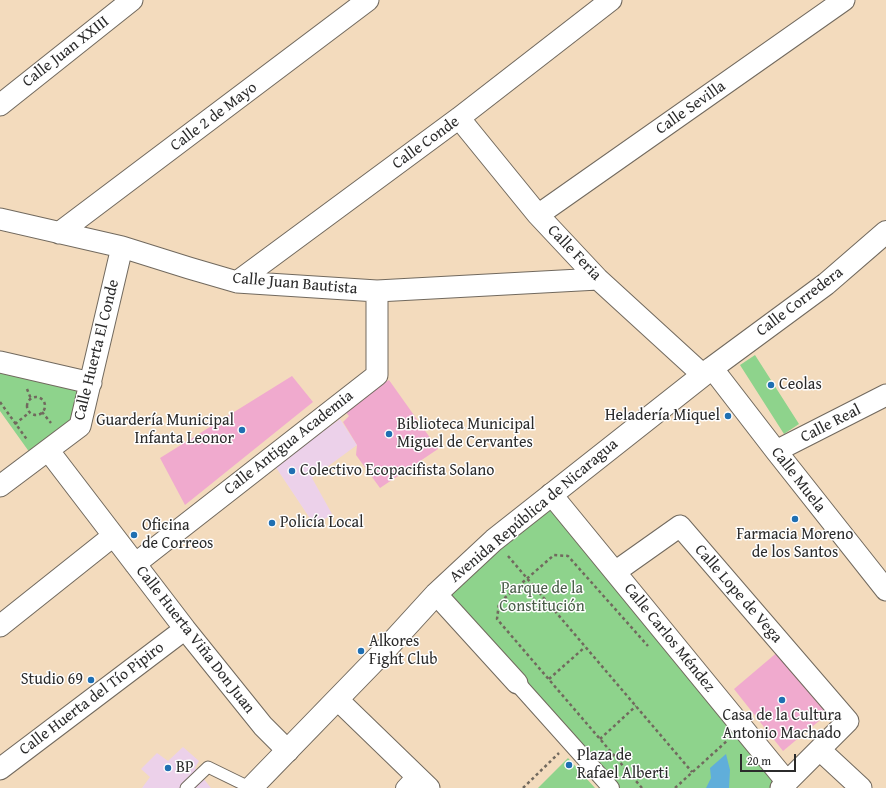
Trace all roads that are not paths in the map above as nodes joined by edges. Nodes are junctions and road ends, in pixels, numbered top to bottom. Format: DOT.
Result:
graph roads {
  1 [pos="132,0"];
  2 [pos="368,0"];
  3 [pos="611,0"];
  4 [pos="844,0"];
  5 [pos="0,104"];
  6 [pos="459,118"];
  7 [pos="538,215"];
  8 [pos="0,219"];
  9 [pos="886,232"];
  10 [pos="59,233"];
  11 [pos="122,247"];
  12 [pos="598,279"];
  13 [pos="237,282"];
  14 [pos="377,291"];
  15 [pos="0,362"];
  16 [pos="708,371"];
  17 [pos="91,383"];
  18 [pos="886,395"];
  19 [pos="776,451"];
  20 [pos="43,454"];
  21 [pos="0,486"];
  22 [pos="551,494"];
  23 [pos="113,536"];
  24 [pos="135,564"];
  25 [pos="616,572"];
  26 [pos="886,590"];
  27 [pos="436,594"];
  28 [pos="0,626"];
  29 [pos="185,629"];
  30 [pos="517,683"];
  31 [pos="338,700"];
  32 [pos="848,721"];
  33 [pos="820,750"];
  34 [pos="288,751"];
  35 [pos="0,769"];
  36 [pos="416,784"];
  37 [pos="784,785"];
  38 [pos="186,788"];
  39 [pos="251,788"];
  40 [pos="612,788"];
  41 [pos="861,788"];
  1 -- 5 [label="street, Calle Juan XXIII"];
  2 -- 10 [label="street, Calle 2 de Mayo"];
  3 -- 6 [label="street, Calle Conde"];
  4 -- 7 [label="street, Calle Sevilla"];
  6 -- 7 [label="street, Calle Feria"];
  6 -- 13 [label="street, Calle Conde"];
  7 -- 12 [label="street, Calle Feria"];
  8 -- 10 [label="street, Calle Juan Bautista"];
  9 -- 16 [label="street, Calle Corredera"];
  10 -- 11 [label="street, Calle Juan Bautista"];
  11 -- 13 [label="street, Calle Juan Bautista"];
  11 -- 17 [label="street, Calle Huerta El Conde"];
  12 -- 14 [label="street, Calle Juan Bautista"];
  12 -- 16 [label="street, Calle Feria"];
  13 -- 14 [label="street, Calle Juan Bautista"];
  14 -- 24 [label="street, Calle Antigua Academia"];
  15 -- 17 [label="street"];
  16 -- 19 [label="street, Calle Muela"];
  16 -- 22 [label="street, Avenida República de Nicaragua"];
  17 -- 20 [label="street, Calle Huerta El Conde"];
  18 -- 19 [label="street, Calle Real"];
  19 -- 26 [label="street, Calle Muela"];
  20 -- 21 [label="street, Calle Huerta El Conde"];
  20 -- 23 [label="street, Calle Huerta Viña Don Juan"];
  22 -- 25 [label="street, Calle Carlos Méndez"];
  22 -- 27 [label="street, Avenida República de Nicaragua"];
  23 -- 24 [label="street, Calle Huerta Viña Don Juan"];
  23 -- 28 [label="street"];
  24 -- 29 [label="street, Calle Huerta Viña Don Juan"];
  25 -- 32 [label="street, Calle Lope de Vega"];
  25 -- 37 [label="street, Calle Carlos Méndez"];
  27 -- 30 [label="street"];
  27 -- 31 [label="street, Avenida República de Nicaragua"];
  29 -- 34 [label="street, Calle Huerta Viña Don Juan"];
  29 -- 35 [label="street, Calle Huerta del Tío Pipiro"];
  30 -- 40 [label="street"];
  31 -- 34 [label="street, Avenida República de Nicaragua"];
  31 -- 36 [label="street"];
  32 -- 33 [label="street, Calle Carlos Méndez"];
  33 -- 37 [label="street, Calle Carlos Méndez"];
  33 -- 41 [label="street"];
  34 -- 39 [label="street, Avenida República de Nicaragua"];
  38 -- 39 [label="lane"];
}
